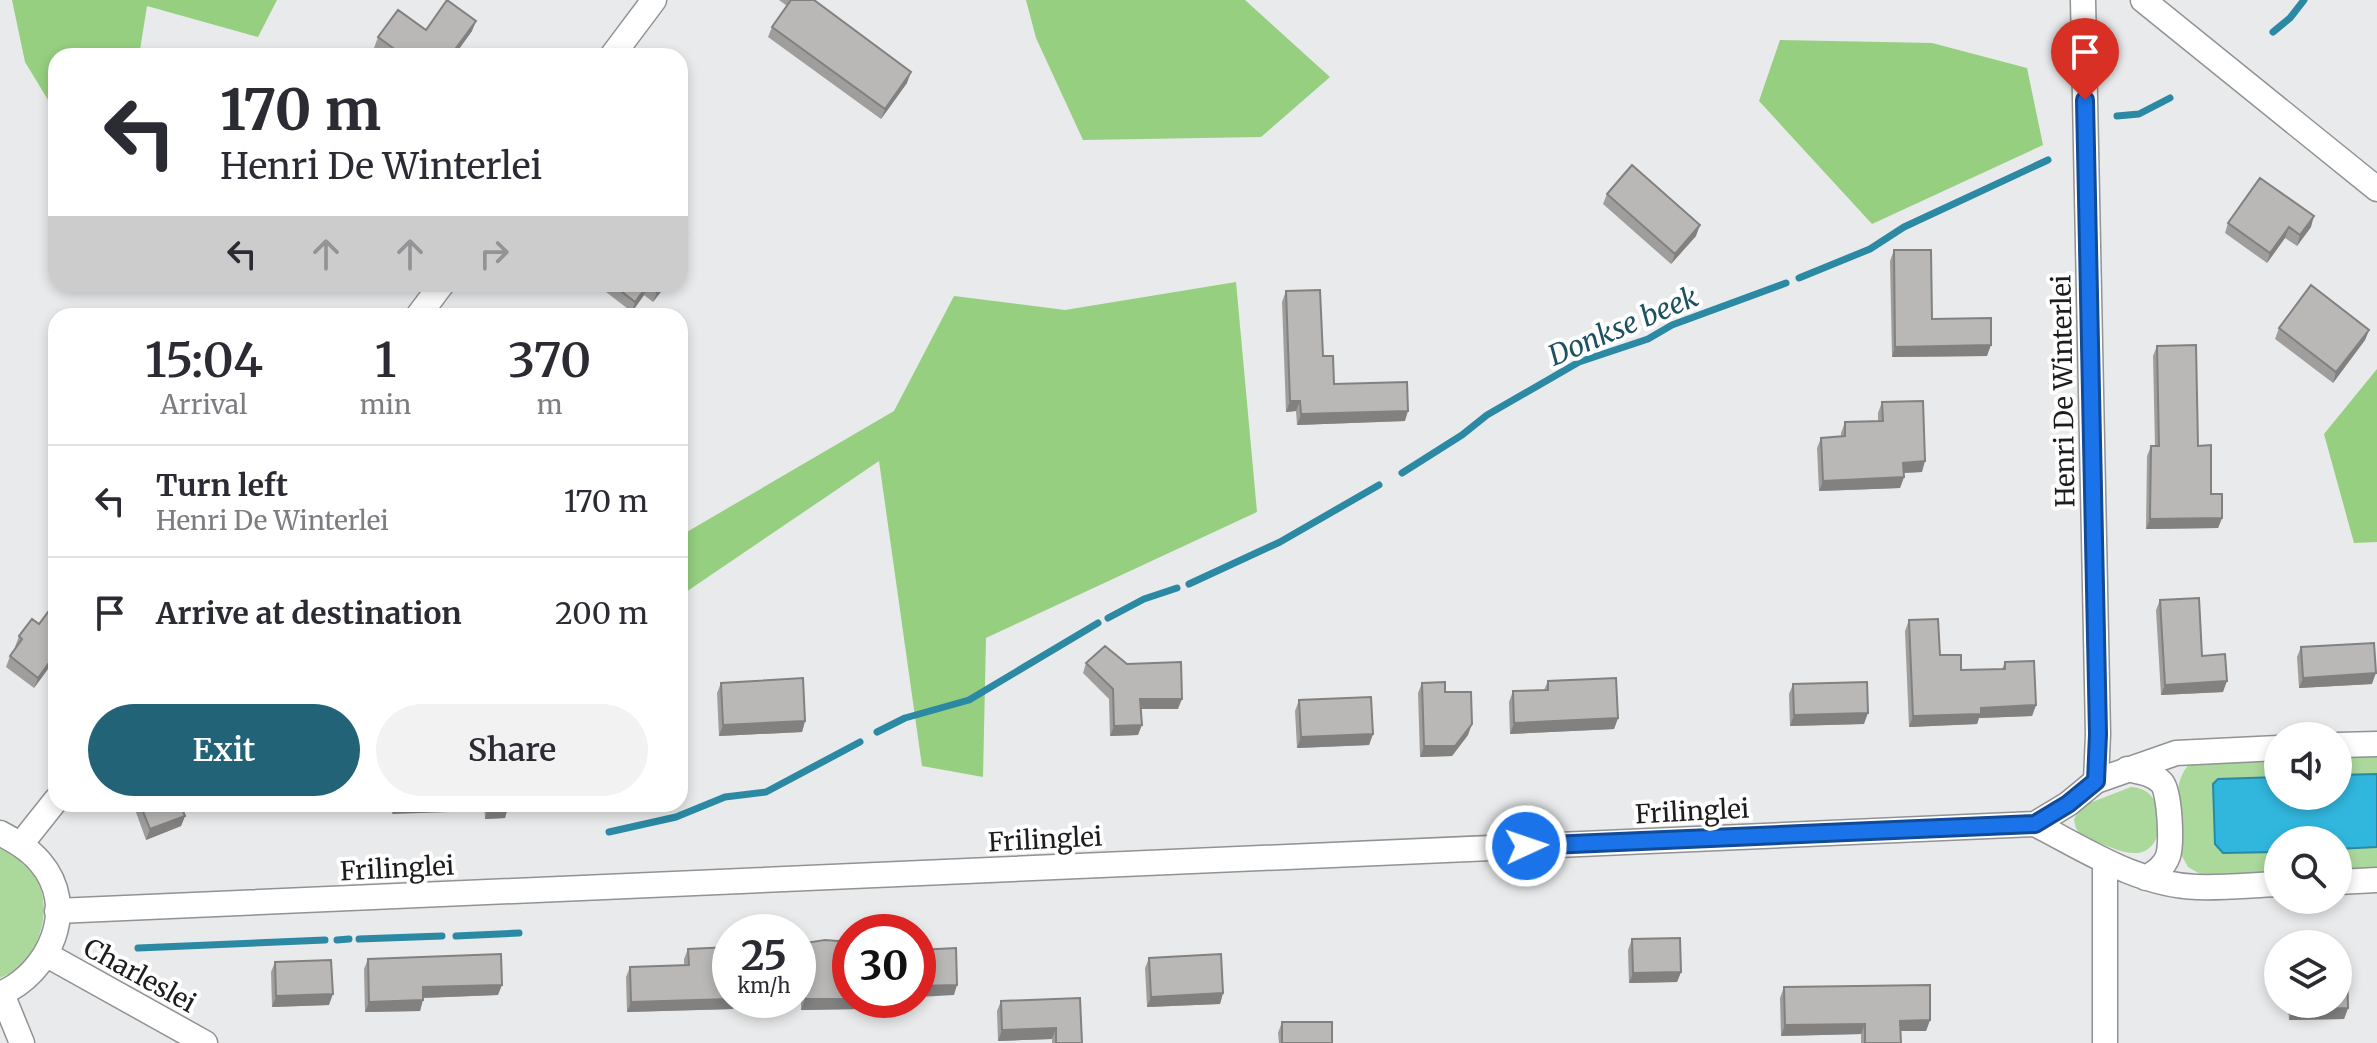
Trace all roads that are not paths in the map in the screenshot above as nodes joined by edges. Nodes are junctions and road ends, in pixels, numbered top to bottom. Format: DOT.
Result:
graph roads {
  1 [pos="654,0"];
  2 [pos="2083,0"];
  3 [pos="2143,0"];
  4 [pos="618,48"];
  5 [pos="2377,189"];
  6 [pos="2377,744"];
  7 [pos="2352,745"];
  8 [pos="2264,749"];
  9 [pos="2127,769"];
  10 [pos="2096,781"];
  11 [pos="48,807"];
  12 [pos="2035,824"];
  13 [pos="11,838"];
  14 [pos="2105,861"];
  15 [pos="2146,878"];
  16 [pos="2377,880"];
  17 [pos="2352,881"];
  18 [pos="2264,885"];
  19 [pos="57,911"];
  20 [pos="47,955"];
  21 [pos="1,994"];
  22 [pos="22,1043"];
  23 [pos="205,1043"];
  24 [pos="2105,1043"];
  1 -- 4 [label="street"];
  2 -- 10 [label="street, Henri De Winterlei"];
  3 -- 5 [label="street"];
  6 -- 7 [label="street"];
  8 -- 9 [label="street, Frilinglei"];
  9 -- 10 [label="street, Frilinglei"];
  9 -- 15 [label="street"];
  10 -- 12 [label="street, Frilinglei"];
  11 -- 13 [label="street"];
  12 -- 14 [label="street"];
  12 -- 19 [label="street, Frilinglei"];
  13 -- 19 [label="street"];
  14 -- 15 [label="street"];
  14 -- 24 [label="street"];
  15 -- 18 [label="street"];
  16 -- 17 [label="street"];
  19 -- 20 [label="street"];
  20 -- 21 [label="street"];
  20 -- 23 [label="street, Charleslei"];
  21 -- 22 [label="street"];
}
